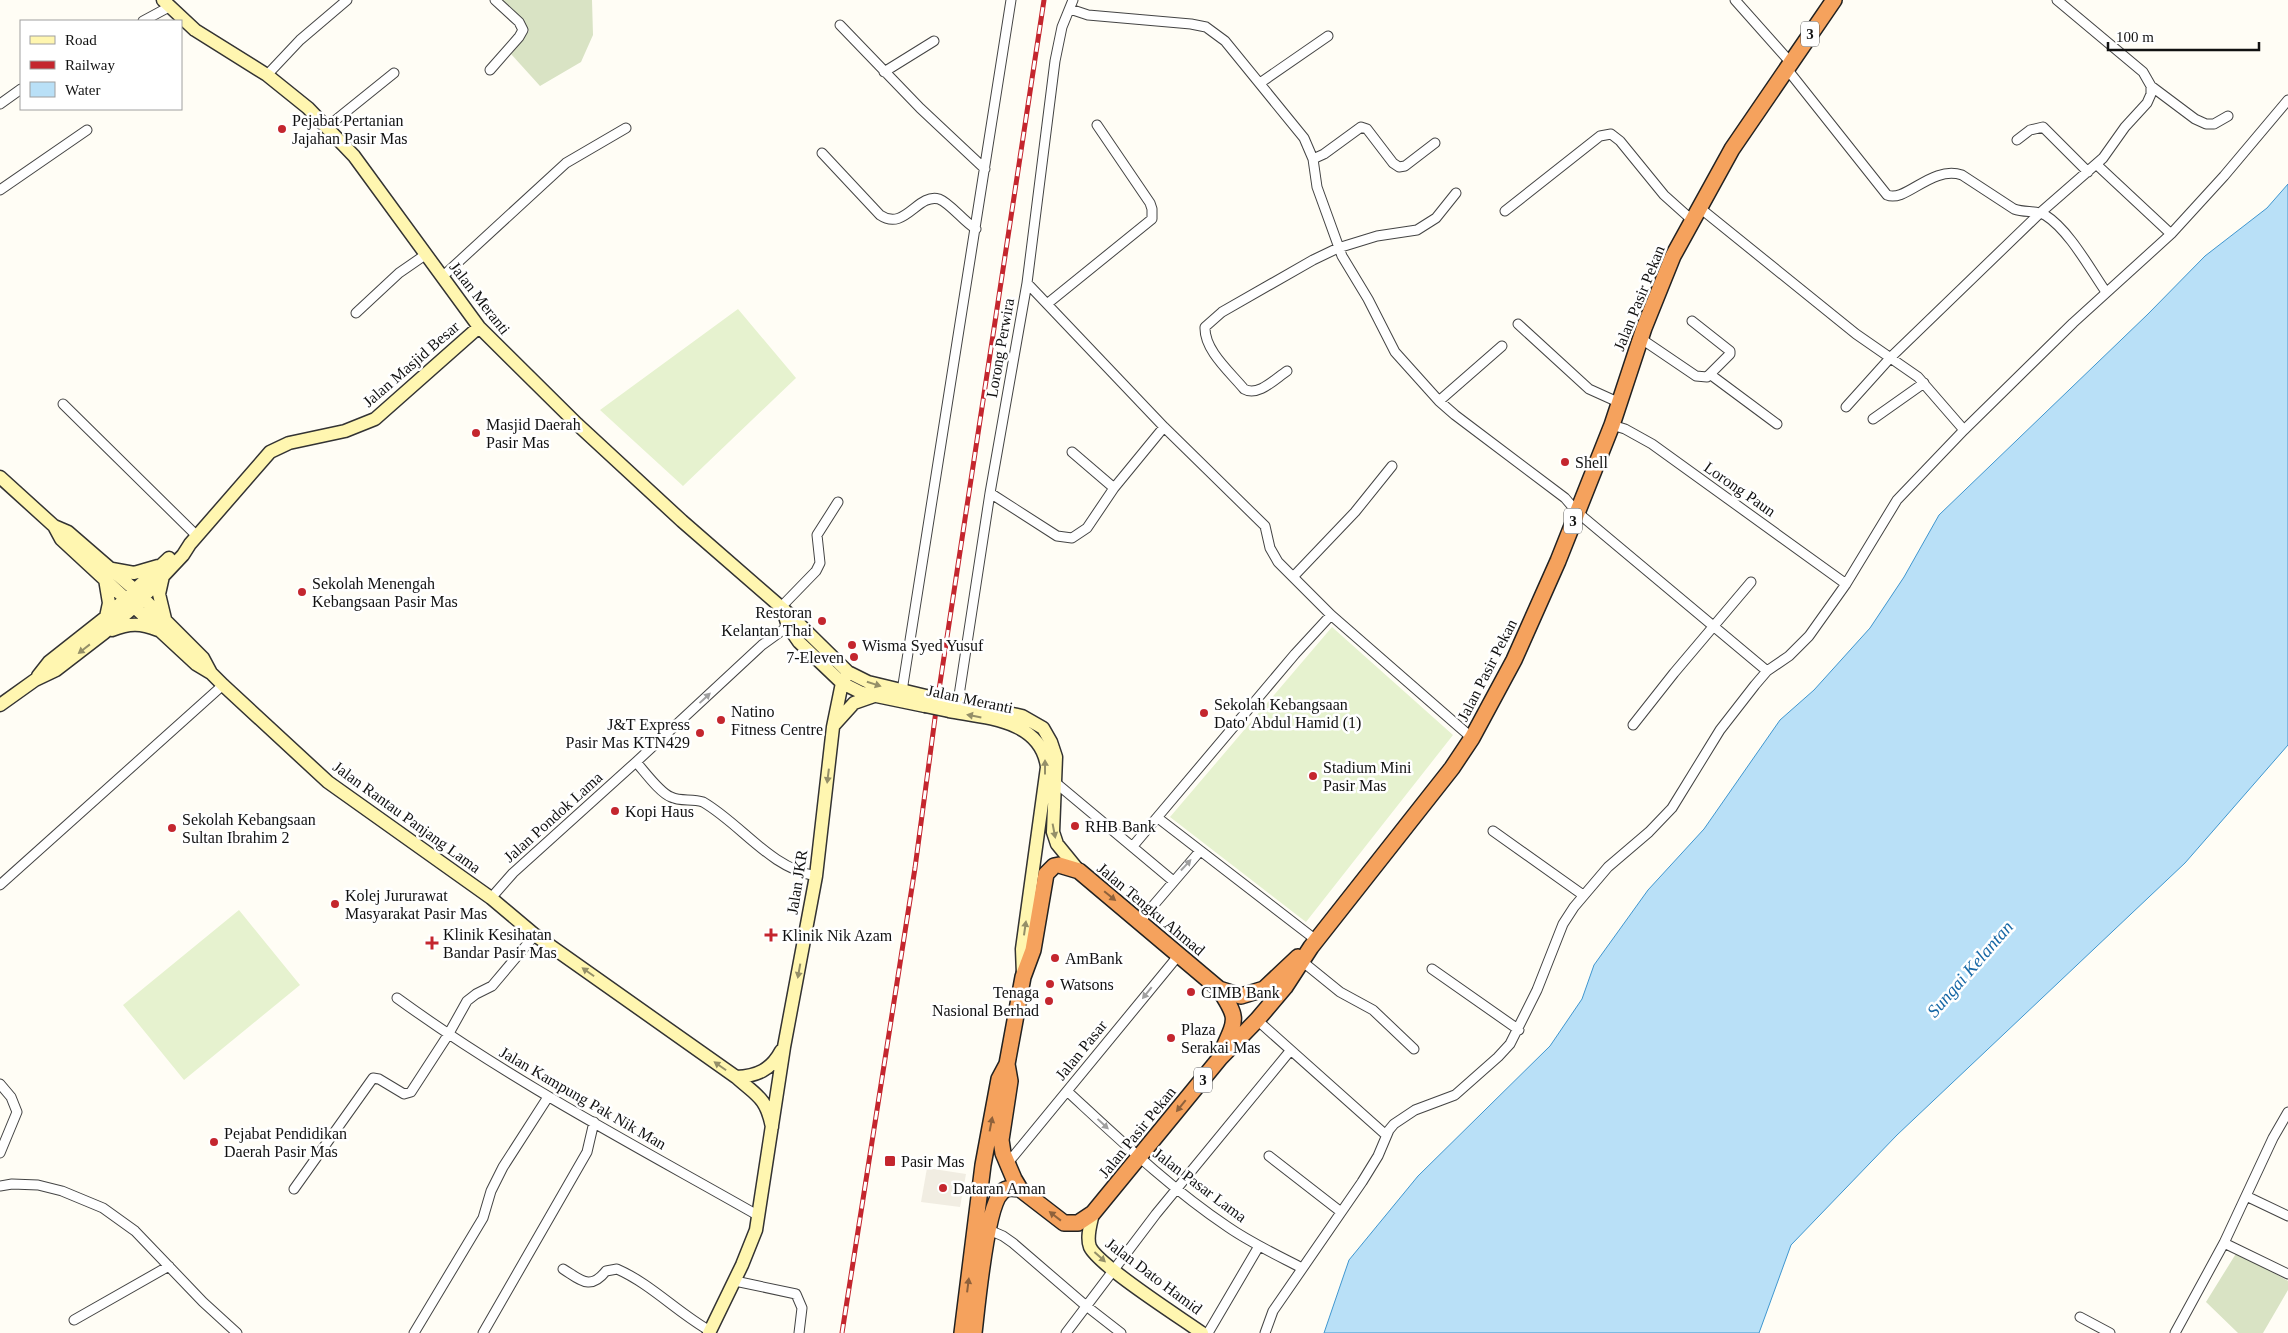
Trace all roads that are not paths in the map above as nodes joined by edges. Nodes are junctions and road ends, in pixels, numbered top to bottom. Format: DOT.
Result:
graph roads {
  1 [pos="347,0"];
  2 [pos="495,0"];
  3 [pos="1011,0"];
  4 [pos="1073,0"];
  5 [pos="1735,0"];
  6 [pos="1834,0"];
  7 [pos="2057,0"];
  8 [pos="166,4"];
  9 [pos="1070,10"];
  10 [pos="144,20"];
  11 [pos="840,25"];
  12 [pos="1328,36"];
  13 [pos="934,41"];
  14 [pos="1789,66"];
  15 [pos="490,70"];
  16 [pos="884,72"];
  17 [pos="394,73"];
  18 [pos="267,75"];
  19 [pos="1260,83"];
  20 [pos="2151,86"];
  21 [pos="20,90"];
  22 [pos="2288,100"];
  23 [pos="0,104"];
  24 [pos="2228,116"];
  25 [pos="1097,125"];
  26 [pos="326,127"];
  27 [pos="626,128"];
  28 [pos="86,130"];
  29 [pos="2017,140"];
  30 [pos="1435,143"];
  31 [pos="822,153"];
  32 [pos="1313,159"];
  33 [pos="2096,164"];
  34 [pos="985,169"];
  35 [pos="2088,172"];
  36 [pos="0,190"];
  37 [pos="1456,193"];
  38 [pos="1505,210"];
  39 [pos="2040,213"];
  40 [pos="1697,214"];
  41 [pos="976,229"];
  42 [pos="2171,234"];
  43 [pos="1338,248"];
  44 [pos="425,255"];
  45 [pos="442,278"];
  46 [pos="1027,282"];
  47 [pos="2106,292"];
  48 [pos="1047,304"];
  49 [pos="356,313"];
  50 [pos="1692,321"];
  51 [pos="1518,324"];
  52 [pos="479,327"];
  53 [pos="1640,338"];
  54 [pos="1502,346"];
  55 [pos="1891,357"];
  56 [pos="1287,371"];
  57 [pos="1711,375"];
  58 [pos="1924,383"];
  59 [pos="1439,401"];
  60 [pos="1620,403"];
  61 [pos="63,404"];
  62 [pos="1846,407"];
  63 [pos="1873,419"];
  64 [pos="1777,424"];
  65 [pos="1612,425"];
  66 [pos="1164,427"];
  67 [pos="1964,430"];
  68 [pos="1072,452"];
  69 [pos="1392,466"];
  70 [pos="0,477"];
  71 [pos="1114,488"];
  72 [pos="990,494"];
  73 [pos="838,502"];
  74 [pos="1576,512"];
  75 [pos="193,540"];
  76 [pos="164,569"];
  77 [pos="106,574"];
  78 [pos="1294,577"];
  79 [pos="1751,582"];
  80 [pos="1846,584"];
  81 [pos="134,598"];
  82 [pos="782,608"];
  83 [pos="1331,615"];
  84 [pos="106,617"];
  85 [pos="792,624"];
  86 [pos="1713,626"];
  87 [pos="164,627"];
  88 [pos="104,633"];
  89 [pos="1767,672"];
  90 [pos="845,678"];
  91 [pos="35,680"];
  92 [pos="223,685"];
  93 [pos="902,692"];
  94 [pos="874,696"];
  95 [pos="926,701"];
  96 [pos="952,704"];
  97 [pos="0,705"];
  98 [pos="1633,725"];
  99 [pos="833,727"];
  100 [pos="1035,730"];
  101 [pos="1472,738"];
  102 [pos="636,762"];
  103 [pos="1056,783"];
  104 [pos="1158,818"];
  105 [pos="1493,831"];
  106 [pos="1133,846"];
  107 [pos="1200,850"];
  108 [pos="1079,871"];
  109 [pos="1046,874"];
  110 [pos="816,876"];
  111 [pos="1172,880"];
  112 [pos="1032,883"];
  113 [pos="0,885"];
  114 [pos="1583,895"];
  115 [pos="490,898"];
  116 [pos="1140,921"];
  117 [pos="535,934"];
  118 [pos="1314,943"];
  119 [pos="1178,956"];
  120 [pos="1303,962"];
  121 [pos="1432,969"];
  122 [pos="1023,977"];
  123 [pos="1220,989"];
  124 [pos="397,998"];
  125 [pos="1257,1020"];
  126 [pos="1519,1030"];
  127 [pos="448,1035"];
  128 [pos="784,1047"];
  129 [pos="1414,1049"];
  130 [pos="1290,1051"];
  131 [pos="1220,1058"];
  132 [pos="1007,1064"];
  133 [pos="736,1077"];
  134 [pos="0,1084"];
  135 [pos="1067,1091"];
  136 [pos="548,1097"];
  137 [pos="2288,1112"];
  138 [pos="594,1122"];
  139 [pos="772,1127"];
  140 [pos="1386,1135"];
  141 [pos="0,1154"];
  142 [pos="1269,1156"];
  143 [pos="1139,1157"];
  144 [pos="1007,1164"];
  145 [pos="0,1186"];
  146 [pos="294,1189"];
  147 [pos="1020,1189"];
  148 [pos="1178,1189"];
  149 [pos="2246,1196"];
  150 [pos="1342,1212"];
  151 [pos="1093,1213"];
  152 [pos="759,1216"];
  153 [pos="2288,1216"];
  154 [pos="988,1230"];
  155 [pos="2224,1243"];
  156 [pos="1259,1246"];
  157 [pos="169,1266"];
  158 [pos="1302,1268"];
  159 [pos="563,1269"];
  160 [pos="1114,1270"];
  161 [pos="2288,1274"];
  162 [pos="735,1281"];
  163 [pos="1085,1305"];
  164 [pos="2080,1317"];
  165 [pos="74,1320"];
  166 [pos="710,1332"];
  167 [pos="237,1333"];
  168 [pos="414,1333"];
  169 [pos="483,1333"];
  170 [pos="799,1333"];
  171 [pos="962,1333"];
  172 [pos="974,1333"];
  173 [pos="1066,1333"];
  174 [pos="1121,1333"];
  175 [pos="1202,1333"];
  176 [pos="1208,1333"];
  177 [pos="1265,1333"];
  178 [pos="2110,1333"];
  179 [pos="2176,1333"];
  1 -- 18 [label="street"];
  2 -- 15 [label="street"];
  3 -- 34 [label="street"];
  4 -- 9 [label="street, Lorong Perwira"];
  5 -- 14 [label="street"];
  6 -- 14 [label="highway, 3"];
  7 -- 20 [label="street"];
  8 -- 10 [label="street"];
  8 -- 18 [label="street, Jalan Meranti"];
  9 -- 19 [label="street"];
  9 -- 46 [label="street, Lorong Perwira"];
  11 -- 16 [label="street"];
  12 -- 19 [label="street"];
  13 -- 16 [label="street"];
  14 -- 39 [label="street"];
  14 -- 40 [label="highway, Jalan Pasir Pekan / 3"];
  16 -- 34 [label="street"];
  17 -- 26 [label="street"];
  18 -- 26 [label="street, Jalan Meranti"];
  19 -- 32 [label="street"];
  20 -- 24 [label="street"];
  20 -- 33 [label="street"];
  21 -- 23 [label="street"];
  22 -- 42 [label="street"];
  25 -- 48 [label="street"];
  26 -- 44 [label="street, Jalan Meranti"];
  27 -- 45 [label="street"];
  28 -- 36 [label="street"];
  29 -- 35 [label="street"];
  30 -- 32 [label="street"];
  31 -- 41 [label="street"];
  32 -- 43 [label="street"];
  33 -- 35 [label="street"];
  33 -- 42 [label="street"];
  34 -- 41 [label="street"];
  35 -- 39 [label="street"];
  37 -- 43 [label="street"];
  38 -- 40 [label="street"];
  39 -- 47 [label="street"];
  39 -- 55 [label="street"];
  40 -- 53 [label="highway, Jalan Pasir Pekan / 3"];
  40 -- 55 [label="street"];
  41 -- 93 [label="street"];
  42 -- 47 [label="street"];
  43 -- 56 [label="street"];
  43 -- 59 [label="street"];
  44 -- 45 [label="street, Jalan Meranti"];
  44 -- 49 [label="street"];
  45 -- 52 [label="street, Jalan Meranti"];
  46 -- 48 [label="street"];
  46 -- 72 [label="street, Lorong Perwira"];
  47 -- 67 [label="street"];
  48 -- 66 [label="street"];
  50 -- 57 [label="street"];
  51 -- 60 [label="street"];
  52 -- 75 [label="street, Jalan Masjid Besar"];
  52 -- 82 [label="street, Jalan Meranti"];
  53 -- 57 [label="street"];
  53 -- 60 [label="highway, Jalan Pasir Pekan / 3"];
  54 -- 59 [label="street"];
  55 -- 58 [label="street"];
  55 -- 62 [label="street"];
  57 -- 64 [label="street"];
  58 -- 63 [label="street"];
  58 -- 67 [label="street"];
  59 -- 74 [label="street"];
  60 -- 65 [label="highway, Jalan Pasir Pekan / 3"];
  61 -- 75 [label="street"];
  65 -- 74 [label="highway, Jalan Pasir Pekan / 3"];
  65 -- 80 [label="street, Lorong Paun"];
  66 -- 71 [label="street"];
  66 -- 78 [label="street"];
  67 -- 80 [label="street"];
  68 -- 71 [label="street"];
  69 -- 78 [label="street"];
  70 -- 77 [label="street, Jalan Rantau Panjang Lama"];
  71 -- 72 [label="street"];
  72 -- 96 [label="street, Lorong Perwira"];
  73 -- 82 [label="street"];
  74 -- 86 [label="street"];
  74 -- 101 [label="highway, Jalan Pasir Pekan / 3"];
  75 -- 76 [label="street, Jalan Masjid Besar"];
  76 -- 77 [label="street"];
  76 -- 81 [label="street"];
  76 -- 87 [label="street"];
  77 -- 81 [label="street, Jalan Rantau Panjang Lama"];
  77 -- 84 [label="street"];
  78 -- 83 [label="street"];
  79 -- 86 [label="street"];
  80 -- 89 [label="street"];
  81 -- 84 [label="street"];
  81 -- 87 [label="street, Jalan Rantau Panjang Lama"];
  81 -- 88 [label="street"];
  82 -- 85 [label="street, Jalan Meranti"];
  83 -- 101 [label="street"];
  83 -- 104 [label="street"];
  84 -- 91 [label="street"];
  85 -- 90 [label="street, Jalan Meranti"];
  102 -- 85 [label="street, Jalan Pondok Lama, one-way"];
  86 -- 89 [label="street"];
  86 -- 98 [label="street"];
  87 -- 88 [label="street"];
  87 -- 92 [label="street, Jalan Rantau Panjang Lama"];
  88 -- 91 [label="street, one-way"];
  89 -- 114 [label="street"];
  90 -- 93 [label="street, Jalan Meranti, one-way"];
  90 -- 94 [label="street, Jalan Meranti"];
  90 -- 99 [label="street, Jalan JKR"];
  91 -- 97 [label="street"];
  92 -- 113 [label="street"];
  92 -- 115 [label="street, Jalan Rantau Panjang Lama"];
  93 -- 95 [label="street, Jalan Meranti"];
  94 -- 95 [label="street, Jalan Meranti"];
  94 -- 99 [label="street"];
  95 -- 96 [label="street, Jalan Meranti, bridge"];
  96 -- 100 [label="street, Jalan Meranti"];
  99 -- 110 [label="street, Jalan JKR, one-way"];
  100 -- 103 [label="street, Jalan Meranti"];
  112 -- 100 [label="street, Jalan Meranti, one-way"];
  101 -- 118 [label="highway, Jalan Pasir Pekan / 3"];
  102 -- 110 [label="street"];
  102 -- 115 [label="street, Jalan Pondok Lama"];
  103 -- 106 [label="street"];
  103 -- 108 [label="street, Jalan Meranti, one-way"];
  104 -- 106 [label="street"];
  104 -- 107 [label="street"];
  105 -- 114 [label="street"];
  106 -- 111 [label="street"];
  111 -- 107 [label="street, one-way"];
  107 -- 118 [label="street"];
  108 -- 109 [label="highway, Jalan Tengku Ahmad / 3"];
  108 -- 116 [label="highway, Jalan Tengku Ahmad / 3, one-way"];
  109 -- 112 [label="highway"];
  109 -- 122 [label="highway, 3"];
  110 -- 128 [label="street, Jalan JKR, one-way"];
  111 -- 116 [label="street"];
  122 -- 112 [label="street, Jalan Meranti, one-way"];
  114 -- 126 [label="street"];
  115 -- 117 [label="street, Jalan Rantau Panjang Lama"];
  116 -- 119 [label="highway, Jalan Tengku Ahmad / 3"];
  117 -- 127 [label="street"];
  133 -- 117 [label="street, Jalan Rantau Panjang Lama, one-way"];
  118 -- 120 [label="highway, Jalan Pasir Pekan / 3"];
  118 -- 123 [label="highway, 3"];
  119 -- 123 [label="highway, Jalan Tengku Ahmad / 3"];
  119 -- 135 [label="street, Jalan Pasar, one-way"];
  120 -- 125 [label="highway, Jalan Pasir Pekan / 3"];
  120 -- 129 [label="street"];
  121 -- 126 [label="street"];
  122 -- 132 [label="highway, 3"];
  123 -- 131 [label="highway, 3"];
  124 -- 127 [label="street, Jalan Kampung Pak Nik Man"];
  125 -- 130 [label="street"];
  125 -- 131 [label="highway, Jalan Pasir Pekan / 3"];
  126 -- 140 [label="street"];
  127 -- 136 [label="street, Jalan Kampung Pak Nik Man"];
  127 -- 146 [label="street"];
  128 -- 133 [label="street"];
  128 -- 139 [label="street, Jalan JKR"];
  130 -- 140 [label="street"];
  130 -- 148 [label="street"];
  131 -- 143 [label="highway, Jalan Pasir Pekan / 3, one-way"];
  132 -- 144 [label="highway, 3"];
  171 -- 132 [label="highway, 3, one-way"];
  133 -- 139 [label="street, Jalan Rantau Panjang Lama"];
  134 -- 141 [label="street"];
  135 -- 143 [label="street, Jalan Pasar Lama, one-way"];
  135 -- 144 [label="street, Jalan Pasar"];
  136 -- 138 [label="street, Jalan Kampung Pak Nik Man"];
  136 -- 168 [label="street"];
  137 -- 149 [label="street"];
  138 -- 152 [label="street, Jalan Kampung Pak Nik Man"];
  138 -- 169 [label="street"];
  139 -- 152 [label="street, Jalan JKR"];
  140 -- 150 [label="street"];
  142 -- 150 [label="street"];
  143 -- 148 [label="street, Jalan Pasar Lama"];
  143 -- 151 [label="highway, Jalan Pasir Pekan / 3"];
  144 -- 147 [label="highway, 3"];
  145 -- 157 [label="street"];
  151 -- 147 [label="highway, 3, one-way"];
  147 -- 154 [label="highway"];
  148 -- 156 [label="street, Jalan Pasar Lama"];
  148 -- 160 [label="street"];
  149 -- 153 [label="street"];
  149 -- 155 [label="street"];
  150 -- 158 [label="street"];
  151 -- 160 [label="street, Jalan Dato Hamid, one-way"];
  152 -- 162 [label="street, Jalan JKR"];
  154 -- 163 [label="street"];
  154 -- 172 [label="highway"];
  155 -- 161 [label="street"];
  155 -- 179 [label="street"];
  156 -- 158 [label="street, Jalan Pasar Lama"];
  156 -- 176 [label="street"];
  157 -- 165 [label="street"];
  157 -- 167 [label="street"];
  158 -- 177 [label="street"];
  159 -- 166 [label="street"];
  160 -- 163 [label="street"];
  160 -- 175 [label="street, Jalan Dato Hamid"];
  162 -- 166 [label="street, Jalan JKR"];
  162 -- 170 [label="street"];
  163 -- 173 [label="street"];
  163 -- 174 [label="street"];
  164 -- 178 [label="street"];
}
